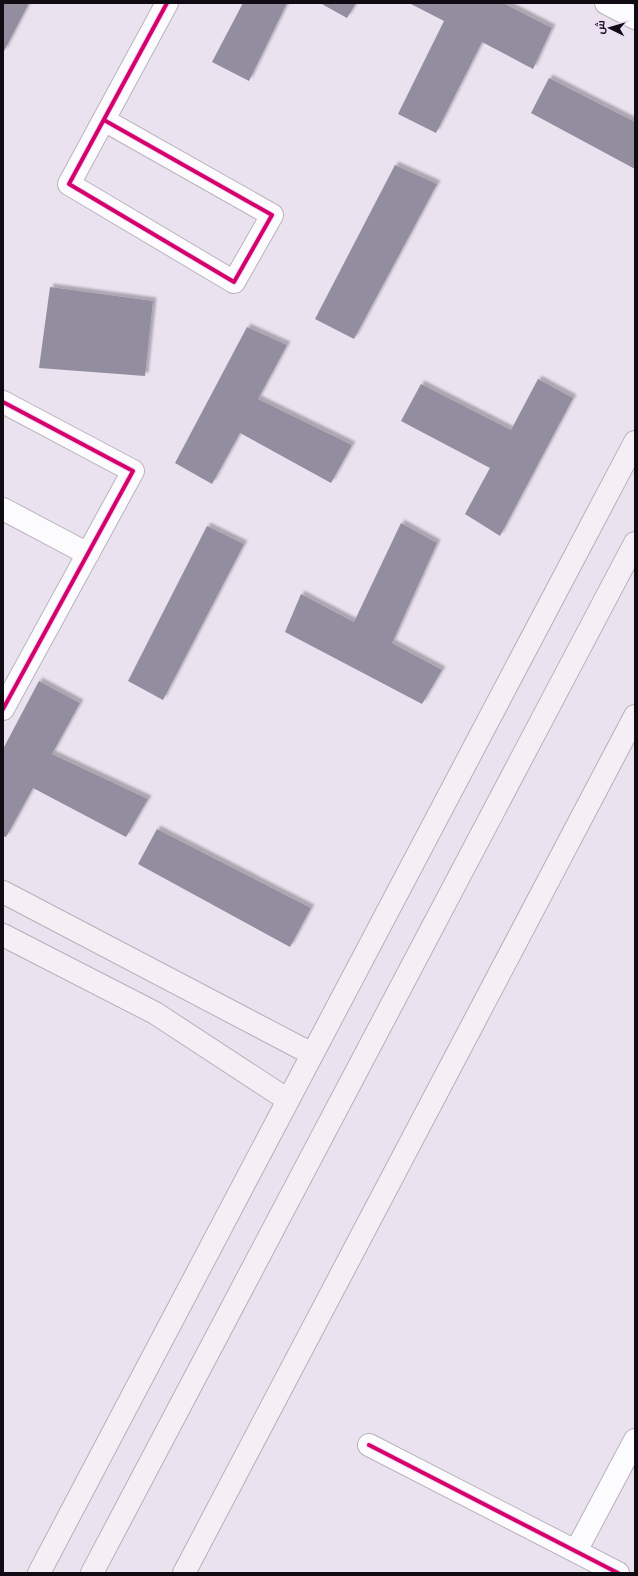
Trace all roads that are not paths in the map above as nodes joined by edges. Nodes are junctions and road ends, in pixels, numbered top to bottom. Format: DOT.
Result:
graph roads {
  1 [pos="167,3"];
  2 [pos="606,3"];
  3 [pos="635,18"];
  4 [pos="104,120"];
  5 [pos="3,402"];
  6 [pos="635,442"];
  7 [pos="3,509"];
  8 [pos="635,543"];
  9 [pos="88,554"];
  10 [pos="3,709"];
  11 [pos="635,716"];
  12 [pos="3,892"];
  13 [pos="3,935"];
  14 [pos="312,1054"];
  15 [pos="288,1100"];
  16 [pos="635,1440"];
  17 [pos="369,1445"];
  18 [pos="576,1551"];
  19 [pos="39,1573"];
  20 [pos="92,1573"];
  21 [pos="184,1573"];
  22 [pos="618,1573"];
  1 -- 4 [label="street"];
  2 -- 3 [label="street"];
  4 -- 4 [label="street"];
  5 -- 9 [label="street"];
  6 -- 14 [label="main road"];
  7 -- 9 [label="street"];
  8 -- 20 [label="main road"];
  9 -- 10 [label="street"];
  11 -- 21 [label="main road"];
  12 -- 14 [label="main road"];
  13 -- 15 [label="main road"];
  14 -- 15 [label="main road"];
  15 -- 19 [label="main road"];
  16 -- 18 [label="street"];
  17 -- 18 [label="street"];
  18 -- 22 [label="street"];
}
